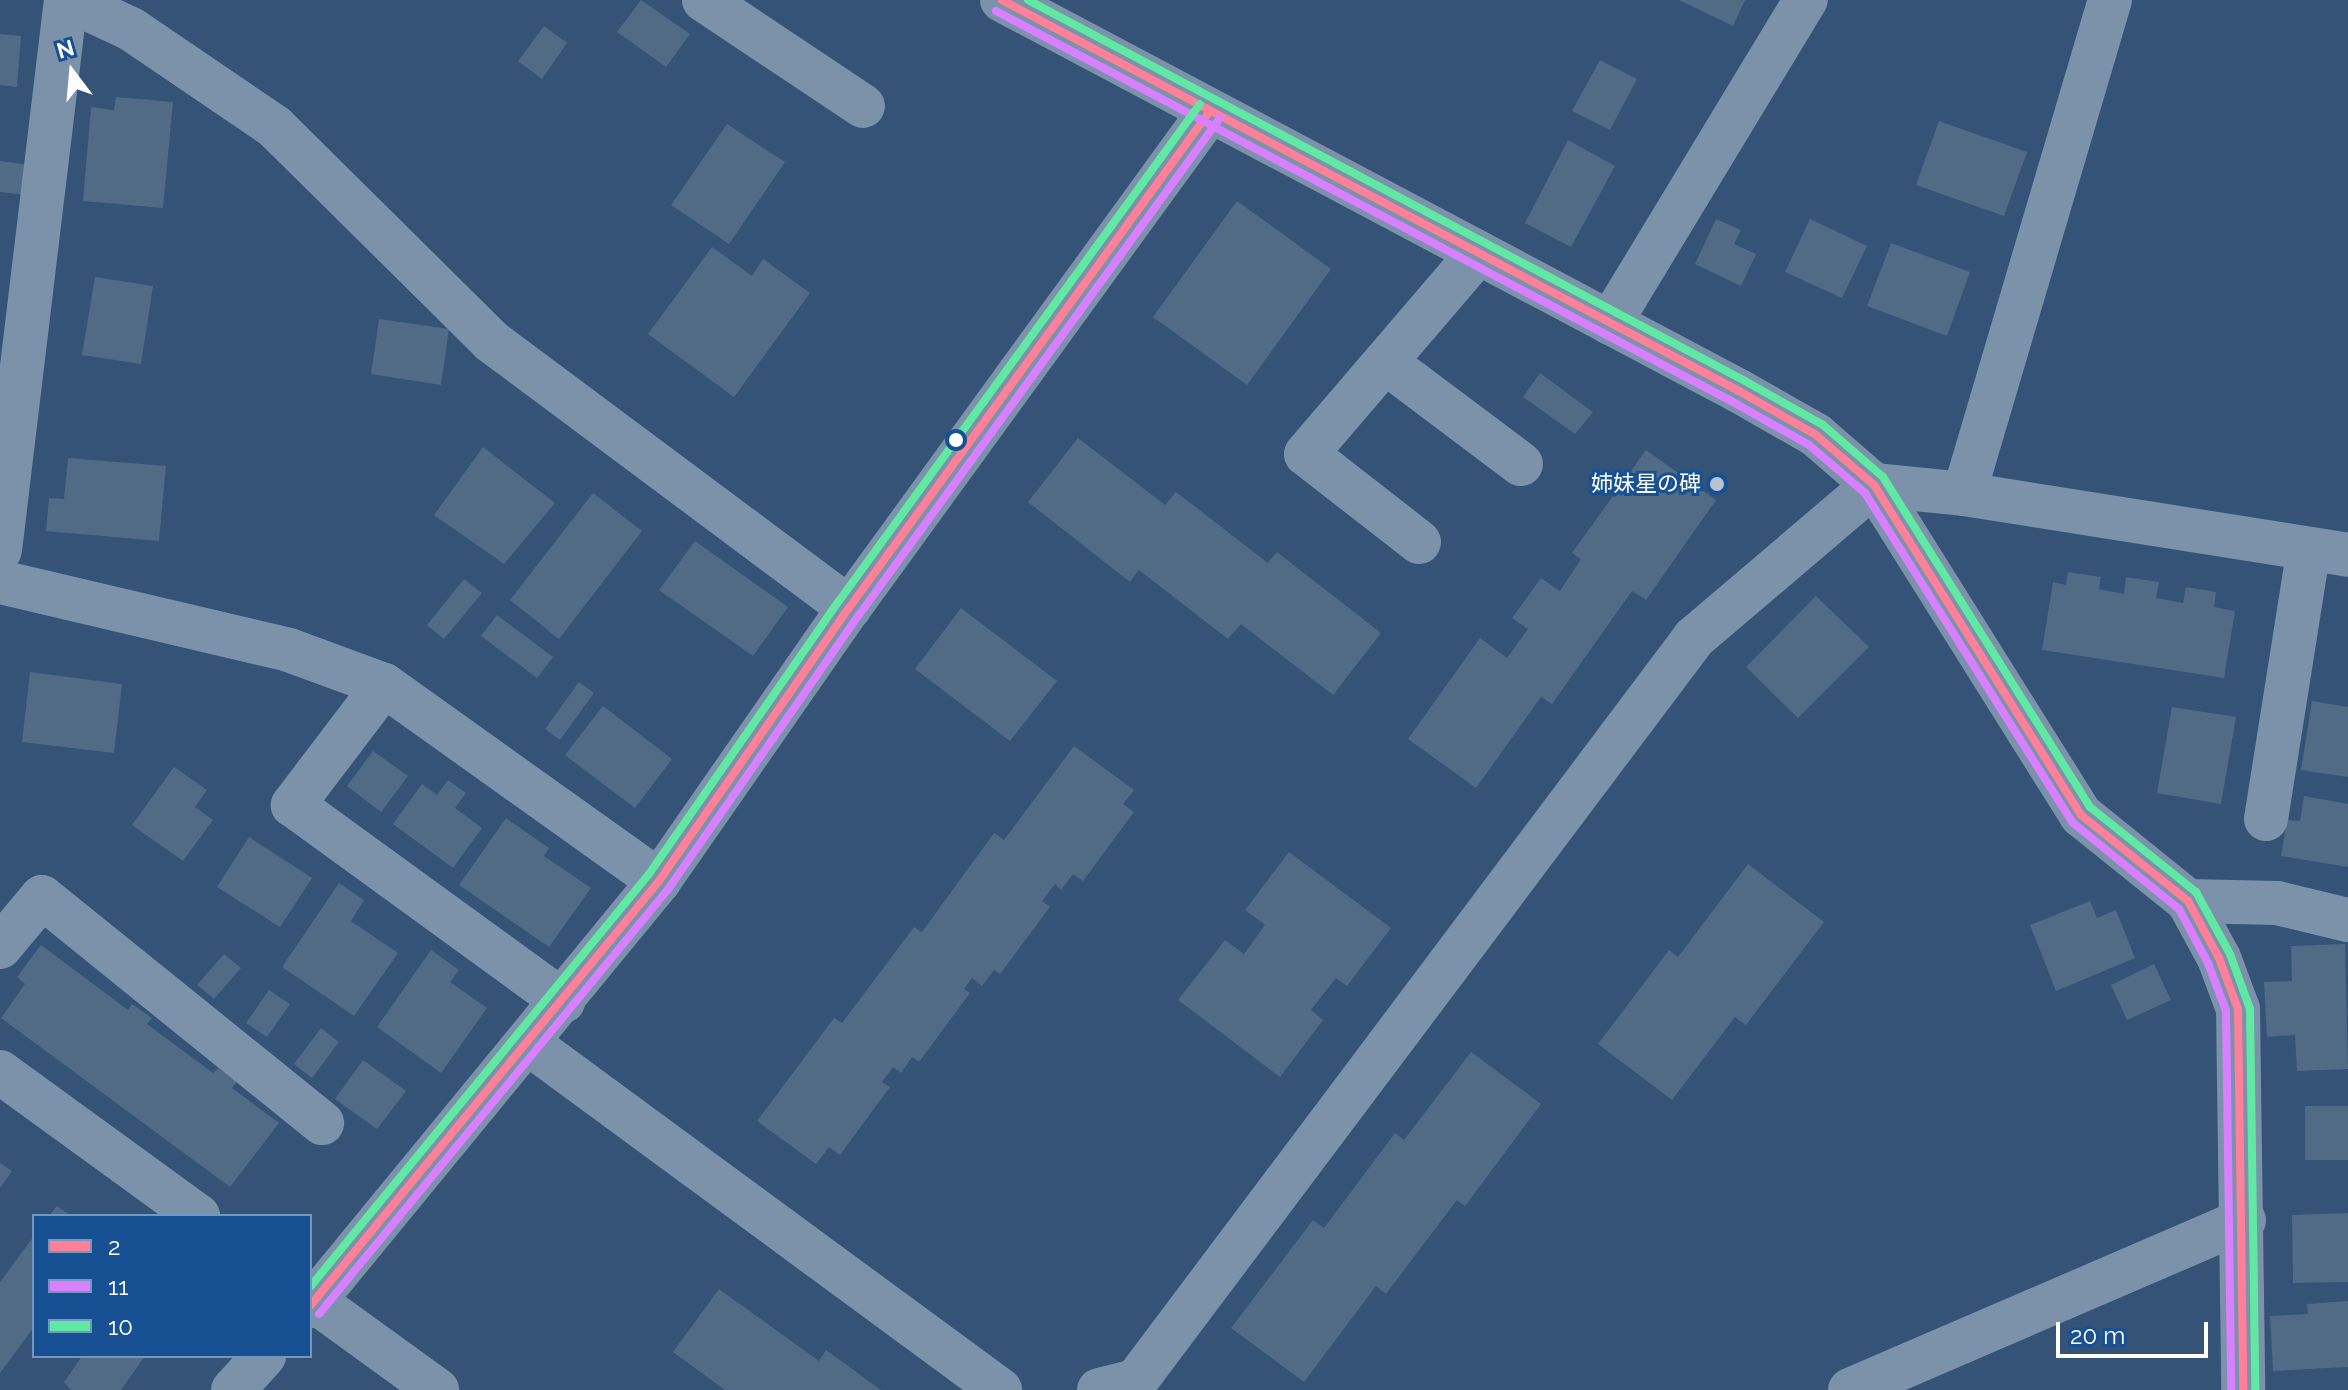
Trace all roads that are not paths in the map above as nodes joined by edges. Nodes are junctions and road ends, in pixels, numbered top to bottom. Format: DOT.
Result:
graph roads {
  1 [pos="68,0"];
  2 [pos="704,0"];
  3 [pos="1002,0"];
  4 [pos="1806,0"];
  5 [pos="2110,0"];
  6 [pos="863,106"];
  7 [pos="1210,111"];
  8 [pos="1478,253"];
  9 [pos="1610,323"];
  10 [pos="1385,362"];
  11 [pos="1521,464"];
  12 [pos="1874,485"];
  13 [pos="1964,494"];
  14 [pos="1419,542"];
  15 [pos="0,550"];
  16 [pos="2329,552"];
  17 [pos="0,582"];
  18 [pos="849,608"];
  19 [pos="384,685"];
  20 [pos="2266,819"];
  21 [pos="659,881"];
  22 [pos="2188,901"];
  23 [pos="2348,920"];
  24 [pos="0,947"];
  25 [pos="563,1001"];
  26 [pos="528,1043"];
  27 [pos="0,1072"];
  28 [pos="322,1123"];
  29 [pos="195,1214"];
  30 [pos="2244,1220"];
  31 [pos="312,1302"];
  32 [pos="262,1358"];
  33 [pos="233,1390"];
  34 [pos="437,1390"];
  35 [pos="1000,1390"];
  36 [pos="1099,1390"];
  37 [pos="1850,1390"];
  38 [pos="2243,1390"];
  1 -- 15 [label="street"];
  1 -- 18 [label="street"];
  2 -- 6 [label="street"];
  3 -- 7 [label="street"];
  4 -- 9 [label="street"];
  5 -- 13 [label="street"];
  7 -- 8 [label="street"];
  7 -- 18 [label="street"];
  8 -- 9 [label="street"];
  8 -- 10 [label="street"];
  9 -- 12 [label="street"];
  10 -- 11 [label="street"];
  10 -- 14 [label="street"];
  12 -- 13 [label="street"];
  12 -- 22 [label="street"];
  12 -- 36 [label="street"];
  13 -- 16 [label="street"];
  16 -- 20 [label="street"];
  17 -- 19 [label="street"];
  18 -- 21 [label="street"];
  19 -- 21 [label="street"];
  19 -- 25 [label="street"];
  21 -- 25 [label="street"];
  22 -- 23 [label="street"];
  22 -- 30 [label="street"];
  24 -- 28 [label="street"];
  25 -- 26 [label="street"];
  26 -- 31 [label="street"];
  26 -- 35 [label="street"];
  27 -- 29 [label="street"];
  30 -- 37 [label="street"];
  30 -- 38 [label="street"];
  31 -- 34 [label="street"];
  32 -- 33 [label="street"];
}
